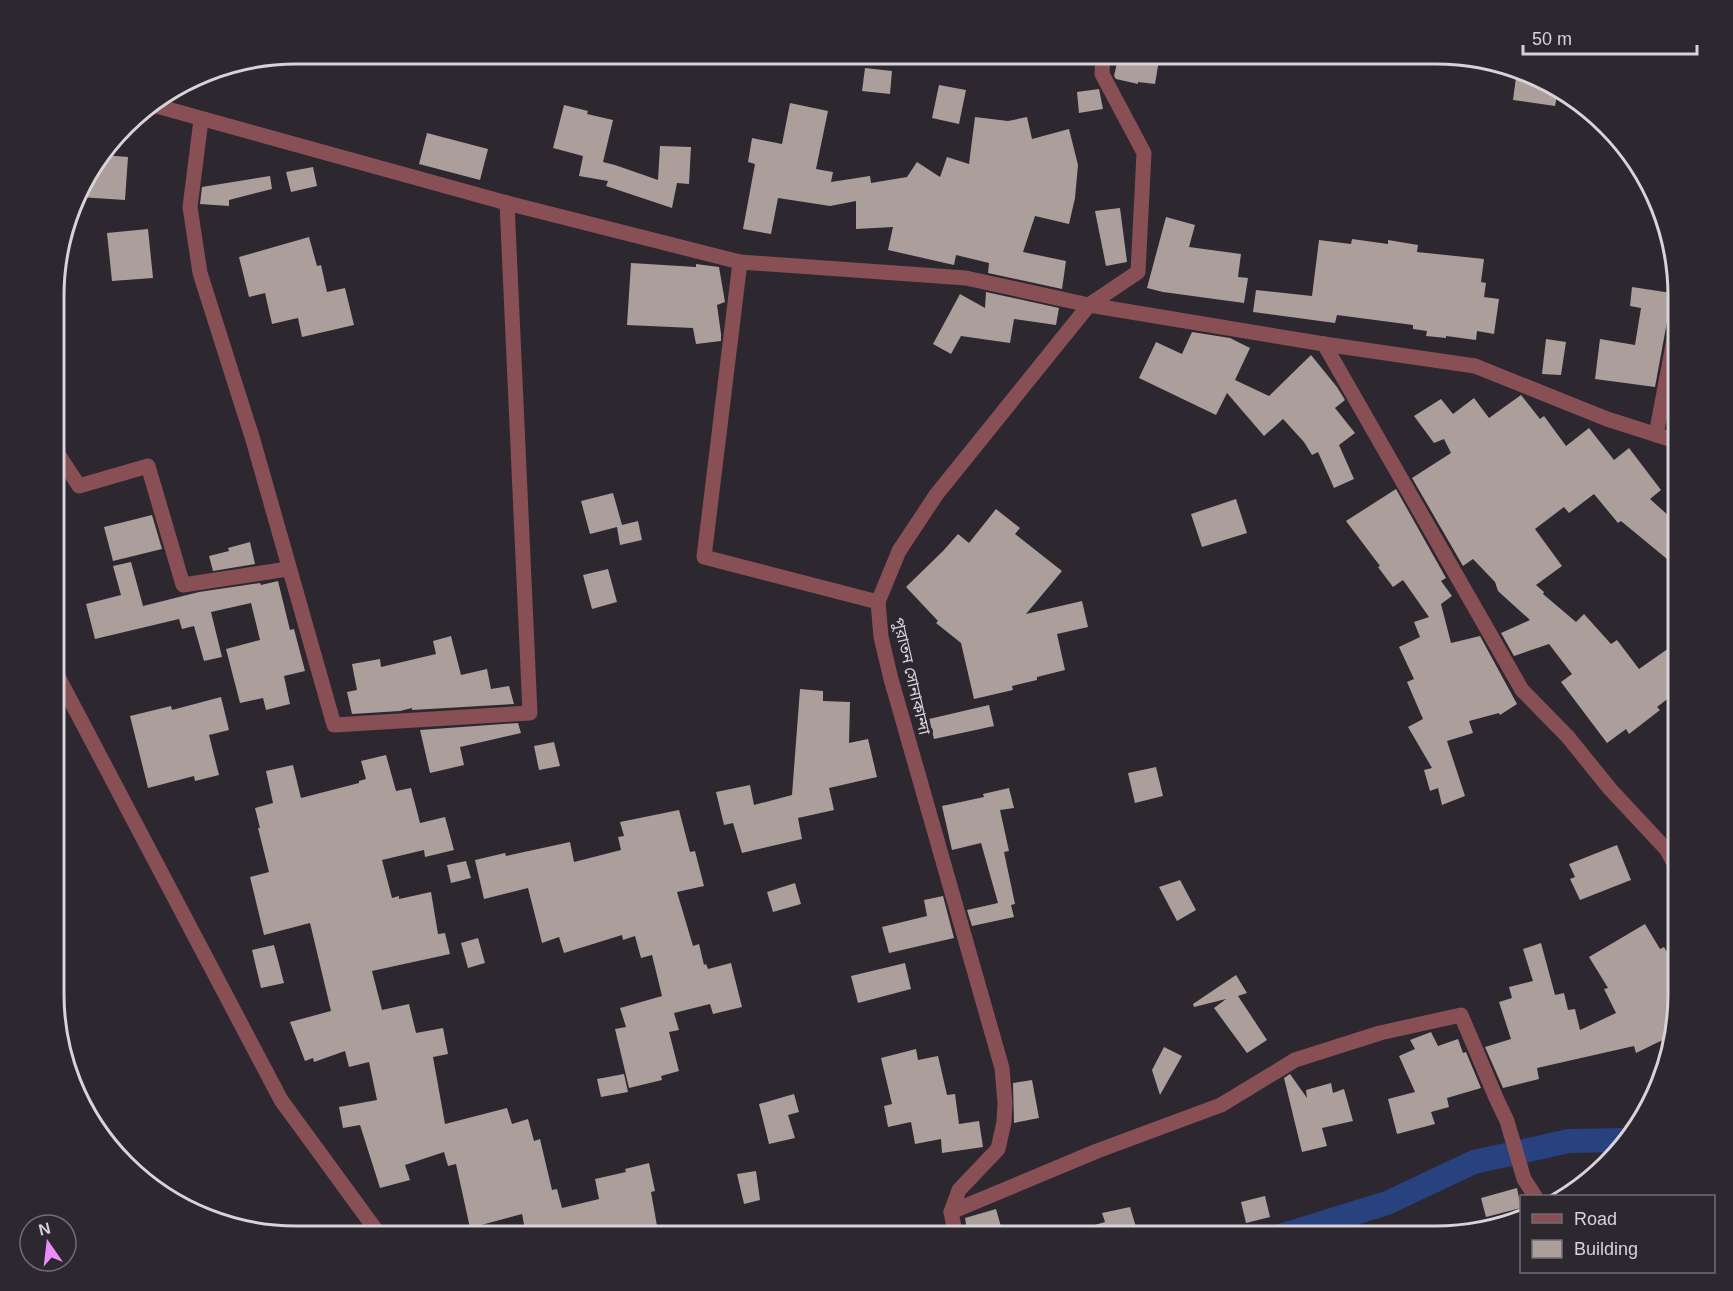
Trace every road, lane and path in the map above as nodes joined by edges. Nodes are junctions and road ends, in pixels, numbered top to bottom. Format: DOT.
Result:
graph roads {
  1 [pos="1102,64"];
  2 [pos="162,108"];
  3 [pos="201,120"];
  4 [pos="507,203"];
  5 [pos="740,262"];
  6 [pos="1089,304"];
  7 [pos="1324,344"];
  8 [pos="1668,371"];
  9 [pos="1656,435"];
  10 [pos="1668,439"];
  11 [pos="64,463"];
  12 [pos="288,569"];
  13 [pos="878,602"];
  14 [pos="64,688"];
  15 [pos="1668,852"];
  16 [pos="1534,1195"];
  17 [pos="951,1212"];
  18 [pos="373,1226"];
  19 [pos="954,1226"];
  1 -- 6 [label="street, পুরাতন সোনাকান্দা"];
  2 -- 3 [label="street"];
  3 -- 4 [label="street"];
  3 -- 12 [label="street"];
  4 -- 5 [label="street"];
  4 -- 12 [label="street"];
  5 -- 6 [label="street"];
  5 -- 13 [label="street"];
  6 -- 7 [label="street"];
  6 -- 13 [label="street, পুরাতন সোনাকান্দা"];
  7 -- 9 [label="street"];
  7 -- 15 [label="street"];
  8 -- 9 [label="street"];
  9 -- 10 [label="street"];
  11 -- 12 [label="street"];
  13 -- 17 [label="street, পুরাতন সোনাকান্দা"];
  14 -- 18 [label="street"];
  16 -- 17 [label="street"];
  17 -- 19 [label="street"];
}
